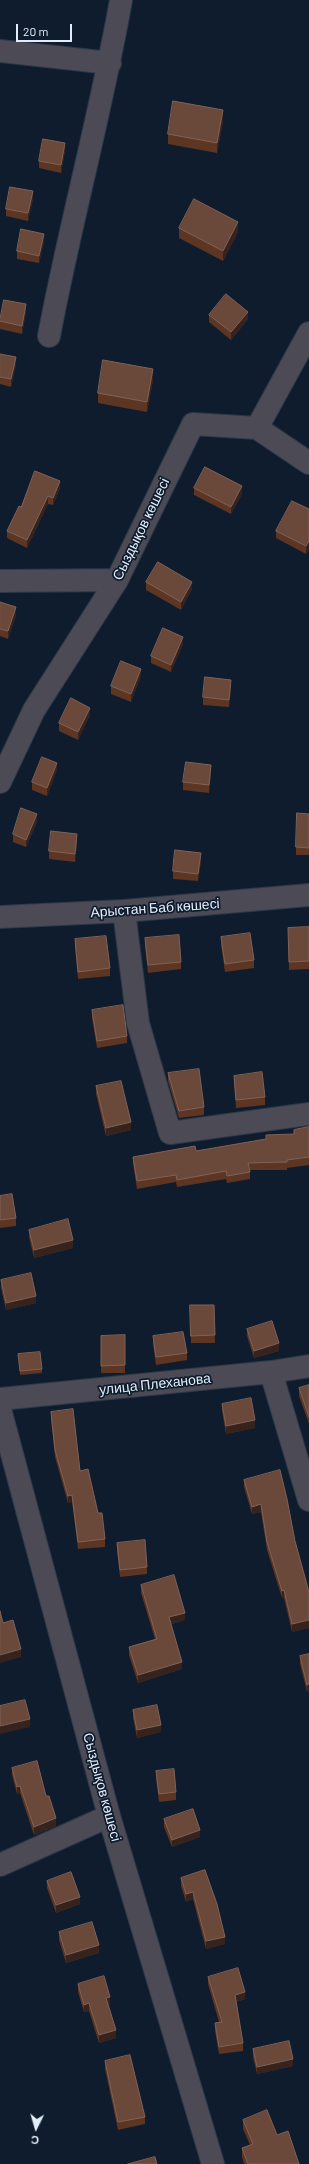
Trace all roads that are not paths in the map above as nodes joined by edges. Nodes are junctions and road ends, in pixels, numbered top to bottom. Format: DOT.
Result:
graph roads {
  1 [pos="121,0"];
  2 [pos="0,52"];
  3 [pos="110,63"];
  4 [pos="309,333"];
  5 [pos="49,336"];
  6 [pos="257,428"];
  7 [pos="309,463"];
  8 [pos="117,580"];
  9 [pos="0,581"];
  10 [pos="0,782"];
  11 [pos="309,895"];
  12 [pos="124,911"];
  13 [pos="0,917"];
  14 [pos="309,1114"];
  15 [pos="309,1366"];
  16 [pos="271,1372"];
  17 [pos="0,1399"];
  18 [pos="0,1409"];
  19 [pos="309,1500"];
  20 [pos="109,1816"];
  21 [pos="0,1865"];
  22 [pos="213,2164"];
  1 -- 3 [label="street"];
  2 -- 3 [label="street"];
  3 -- 5 [label="street"];
  4 -- 6 [label="street"];
  6 -- 7 [label="street"];
  6 -- 8 [label="street, Сыздықов көшесі"];
  8 -- 9 [label="street"];
  8 -- 10 [label="street, Сыздықов көшесі"];
  11 -- 12 [label="street, Арыстан Баб көшесі"];
  12 -- 13 [label="street, Арыстан Баб көшесі"];
  12 -- 14 [label="street"];
  15 -- 16 [label="street, улица Плеханова"];
  16 -- 17 [label="street, улица Плеханова"];
  16 -- 19 [label="street"];
  18 -- 20 [label="street, Сыздықов көшесі"];
  20 -- 21 [label="street"];
  20 -- 22 [label="street, Сыздықов көшесі"];
}
